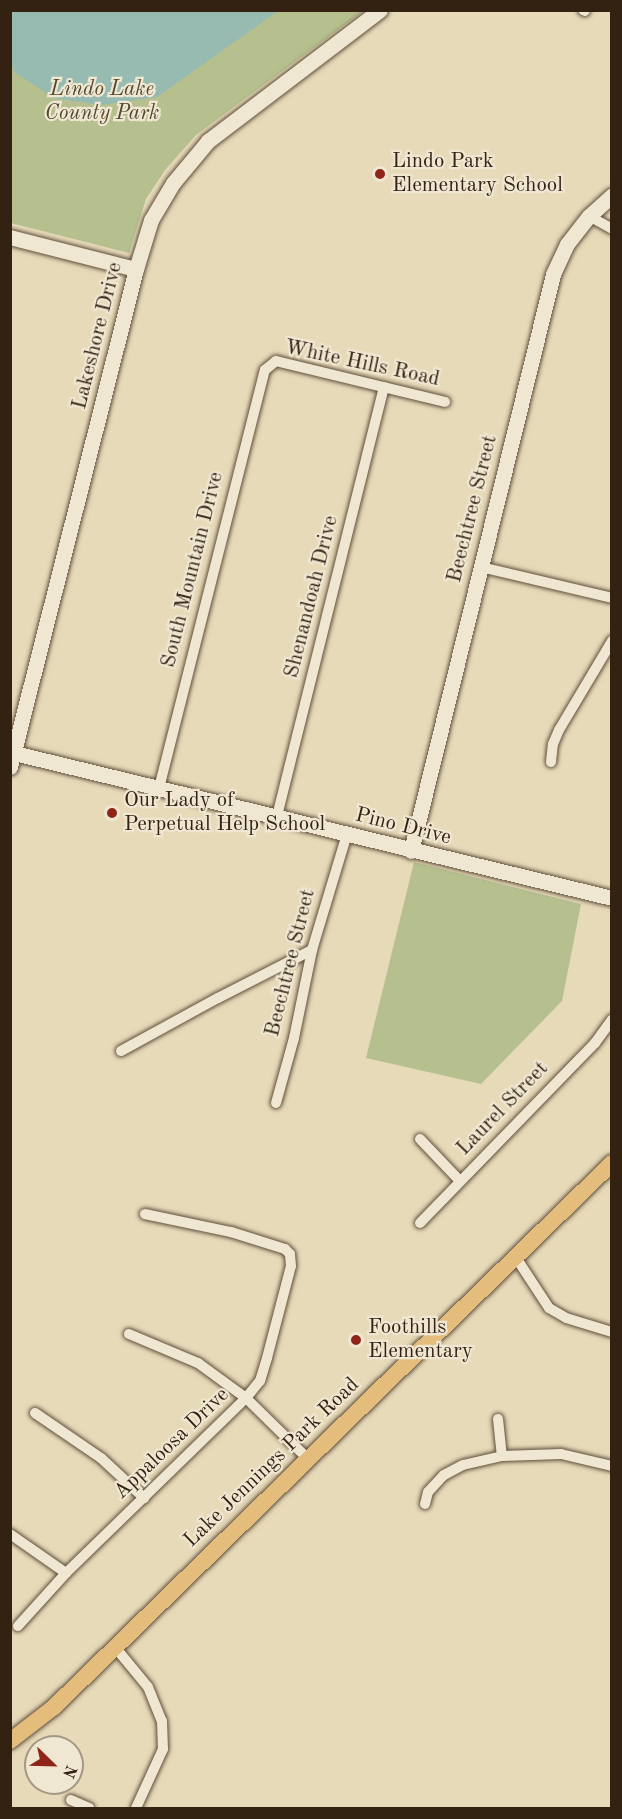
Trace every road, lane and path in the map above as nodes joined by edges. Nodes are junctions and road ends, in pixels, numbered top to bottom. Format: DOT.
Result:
graph roads {
  1 [pos="380,10"];
  2 [pos="612,195"];
  3 [pos="589,216"];
  4 [pos="612,229"];
  5 [pos="10,237"];
  6 [pos="136,268"];
  7 [pos="270,364"];
  8 [pos="384,387"];
  9 [pos="446,402"];
  10 [pos="481,567"];
  11 [pos="612,598"];
  12 [pos="612,641"];
  13 [pos="12,758"];
  14 [pos="551,762"];
  15 [pos="159,788"];
  16 [pos="278,816"];
  17 [pos="347,834"];
  18 [pos="411,851"];
  19 [pos="612,898"];
  20 [pos="312,950"];
  21 [pos="612,1020"];
  22 [pos="122,1051"];
  23 [pos="276,1102"];
  24 [pos="420,1139"];
  25 [pos="612,1163"];
  26 [pos="460,1181"];
  27 [pos="145,1214"];
  28 [pos="420,1223"];
  29 [pos="515,1257"];
  30 [pos="612,1332"];
  31 [pos="129,1334"];
  32 [pos="246,1398"];
  33 [pos="35,1413"];
  34 [pos="498,1419"];
  35 [pos="502,1456"];
  36 [pos="309,1460"];
  37 [pos="612,1466"];
  38 [pos="144,1498"];
  39 [pos="425,1504"];
  40 [pos="10,1534"];
  41 [pos="66,1573"];
  42 [pos="18,1626"];
  43 [pos="116,1647"];
  44 [pos="10,1741"];
  45 [pos="71,1800"];
  46 [pos="89,1809"];
  47 [pos="136,1809"];
  1 -- 6 [label="street, Lakeshore Drive"];
  2 -- 3 [label="street, Beechtree Street"];
  3 -- 4 [label="street"];
  3 -- 10 [label="street, Beechtree Street"];
  5 -- 6 [label="street"];
  6 -- 13 [label="street, Lakeshore Drive"];
  7 -- 8 [label="street, White Hills Road"];
  7 -- 15 [label="street, South Mountain Drive"];
  8 -- 9 [label="street, White Hills Road"];
  8 -- 16 [label="street, Shenandoah Drive"];
  10 -- 11 [label="street"];
  10 -- 18 [label="street, Beechtree Street"];
  12 -- 14 [label="street"];
  13 -- 15 [label="street, Pino Drive"];
  15 -- 16 [label="street, Pino Drive"];
  16 -- 17 [label="street, Pino Drive"];
  17 -- 18 [label="street, Pino Drive"];
  17 -- 20 [label="street, Beechtree Street"];
  18 -- 19 [label="street, Pino Drive"];
  20 -- 22 [label="street"];
  20 -- 23 [label="street, Beechtree Street"];
  21 -- 26 [label="street, Laurel Street"];
  24 -- 26 [label="street"];
  25 -- 29 [label="main road, Lake Jennings Park Road"];
  26 -- 28 [label="street, Laurel Street"];
  27 -- 32 [label="street, Appaloosa Drive"];
  29 -- 30 [label="street"];
  29 -- 36 [label="main road, Lake Jennings Park Road"];
  31 -- 32 [label="street"];
  32 -- 36 [label="street"];
  32 -- 38 [label="street, Appaloosa Drive"];
  33 -- 38 [label="street"];
  34 -- 35 [label="street"];
  35 -- 37 [label="street"];
  35 -- 39 [label="street"];
  36 -- 43 [label="main road, Lake Jennings Park Road"];
  38 -- 41 [label="street, Appaloosa Drive"];
  40 -- 41 [label="street"];
  41 -- 42 [label="street, Appaloosa Drive"];
  43 -- 44 [label="main road, Lake Jennings Park Road"];
  43 -- 47 [label="street"];
  45 -- 46 [label="street"];
}
